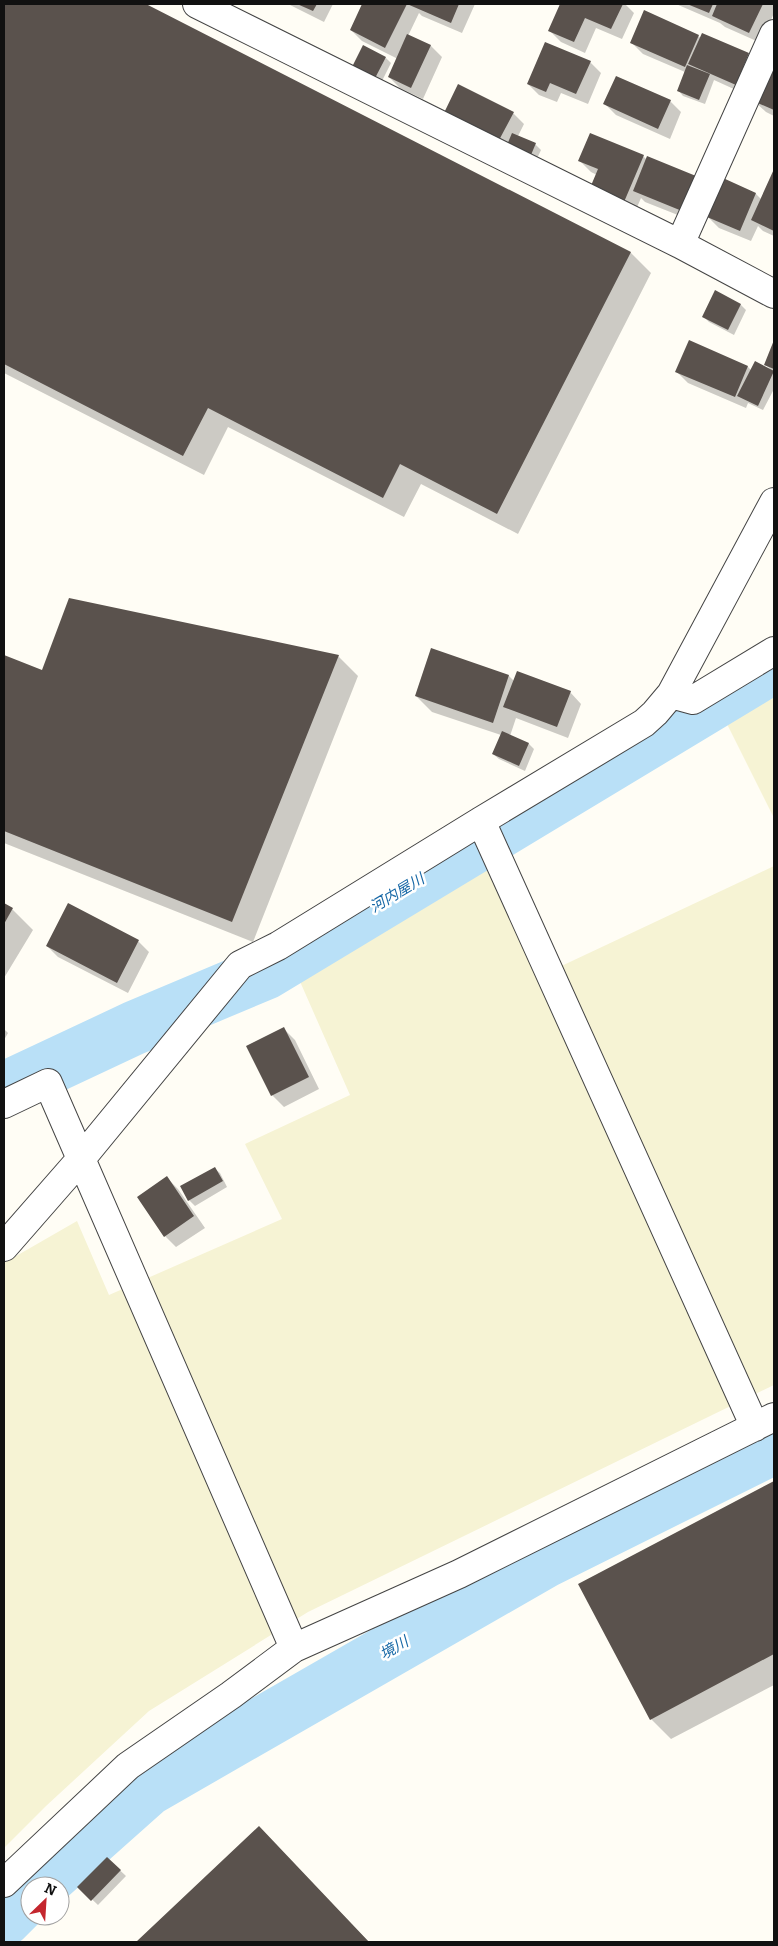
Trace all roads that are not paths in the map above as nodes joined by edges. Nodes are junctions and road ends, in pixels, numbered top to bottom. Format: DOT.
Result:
graph roads {
  1 [pos="197,4"];
  2 [pos="774,34"];
  3 [pos="680,244"];
  4 [pos="774,294"];
  5 [pos="774,502"];
  6 [pos="774,651"];
  7 [pos="671,694"];
  8 [pos="481,821"];
  9 [pos="4,1104"];
  10 [pos="80,1160"];
  11 [pos="4,1247"];
  12 [pos="765,1422"];
  13 [pos="294,1648"];
  14 [pos="4,1883"];
  1 -- 3 [label="street"];
  2 -- 3 [label="street"];
  3 -- 4 [label="street"];
  5 -- 7 [label="street"];
  6 -- 7 [label="street"];
  7 -- 8 [label="street"];
  8 -- 10 [label="street"];
  8 -- 12 [label="street"];
  9 -- 10 [label="street"];
  10 -- 11 [label="street"];
  10 -- 13 [label="street"];
  12 -- 13 [label="street"];
  13 -- 14 [label="street"];
}
